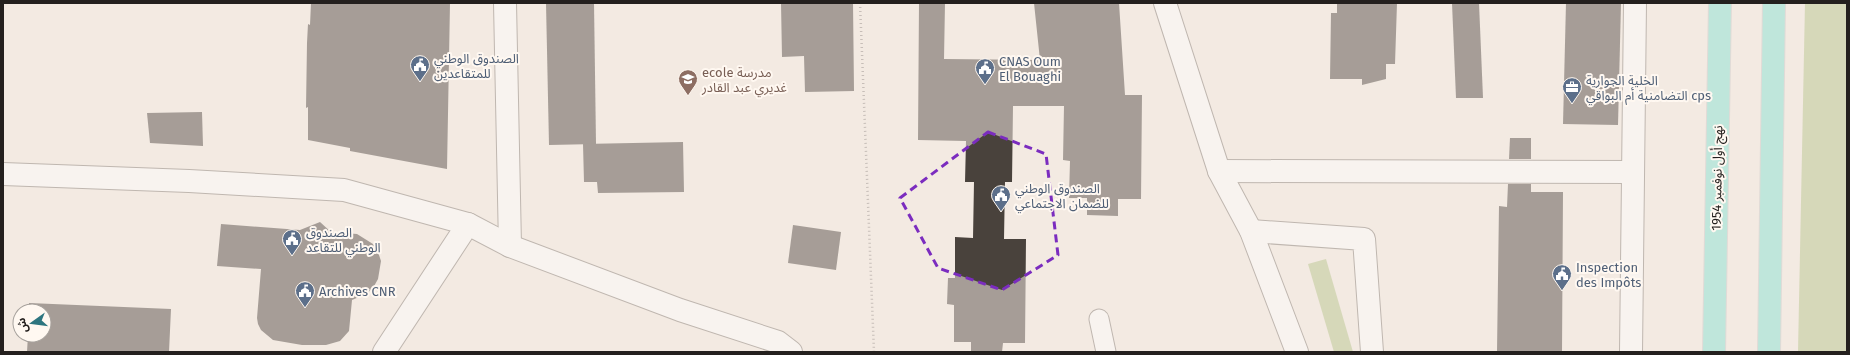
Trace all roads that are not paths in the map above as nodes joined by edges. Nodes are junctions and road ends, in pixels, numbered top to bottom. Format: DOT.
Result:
graph roads {
  1 [pos="505,3"];
  2 [pos="1165,3"];
  3 [pos="1635,3"];
  4 [pos="1720,3"];
  5 [pos="1774,3"];
  6 [pos="1219,171"];
  7 [pos="1633,172"];
  8 [pos="3,174"];
  9 [pos="468,224"];
  10 [pos="1251,231"];
  11 [pos="510,246"];
  12 [pos="1100,319"];
  13 [pos="780,349"];
  14 [pos="384,352"];
  15 [pos="1106,352"];
  16 [pos="1297,352"];
  17 [pos="1372,352"];
  18 [pos="1631,352"];
  19 [pos="1714,352"];
  20 [pos="1769,352"];
  1 -- 11 [label="street"];
  2 -- 6 [label="street"];
  3 -- 7 [label="street"];
  4 -- 19 [label="highway, نهج أول نوفمبر 1954"];
  5 -- 20 [label="highway"];
  6 -- 7 [label="street"];
  6 -- 10 [label="street"];
  7 -- 18 [label="street"];
  8 -- 9 [label="street"];
  9 -- 11 [label="street"];
  9 -- 14 [label="street"];
  10 -- 16 [label="street"];
  10 -- 17 [label="street"];
  11 -- 13 [label="street"];
  12 -- 15 [label="lane"];
}
